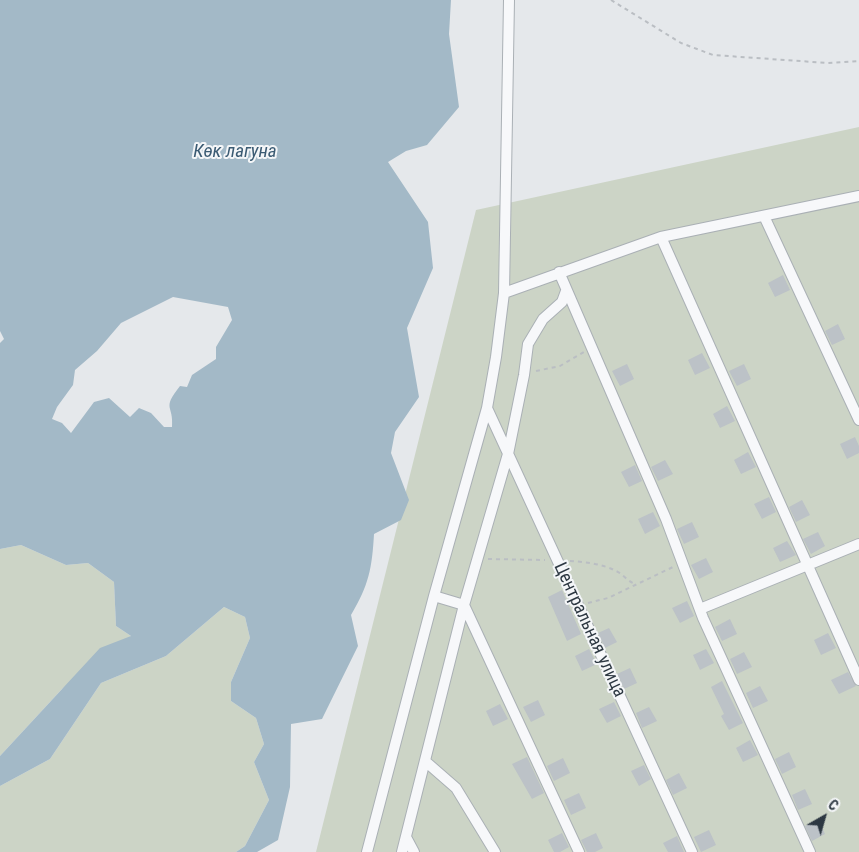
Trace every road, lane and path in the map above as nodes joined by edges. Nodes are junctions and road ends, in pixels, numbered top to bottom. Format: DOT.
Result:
graph roads {
  1 [pos="508,0"];
  2 [pos="611,0"];
  3 [pos="859,61"];
  4 [pos="859,196"];
  5 [pos="764,216"];
  6 [pos="661,237"];
  7 [pos="558,272"];
  8 [pos="566,291"];
  9 [pos="504,293"];
  10 [pos="591,348"];
  11 [pos="524,375"];
  12 [pos="487,408"];
  13 [pos="859,420"];
  14 [pos="508,454"];
  15 [pos="859,544"];
  16 [pos="681,563"];
  17 [pos="809,566"];
  18 [pos="434,596"];
  19 [pos="464,604"];
  20 [pos="578,605"];
  21 [pos="700,609"];
  22 [pos="859,680"];
  23 [pos="425,761"];
  24 [pos="406,838"];
  25 [pos="367,852"];
  26 [pos="402,852"];
  27 [pos="414,852"];
  28 [pos="494,852"];
  29 [pos="579,852"];
  30 [pos="692,852"];
  31 [pos="810,852"];
  1 -- 9 [label="street"];
  2 -- 3 [label="path"];
  4 -- 5 [label="street"];
  5 -- 6 [label="street"];
  5 -- 13 [label="street"];
  6 -- 7 [label="street"];
  6 -- 17 [label="street"];
  7 -- 8 [label="street"];
  7 -- 9 [label="street"];
  8 -- 10 [label="street"];
  8 -- 11 [label="street"];
  9 -- 12 [label="street"];
  10 -- 11 [label="path"];
  10 -- 16 [label="street"];
  11 -- 14 [label="street"];
  12 -- 14 [label="street, Центральная улица"];
  12 -- 18 [label="street"];
  14 -- 19 [label="street"];
  14 -- 20 [label="street, Центральная улица"];
  15 -- 17 [label="street"];
  16 -- 20 [label="path"];
  16 -- 21 [label="street"];
  17 -- 21 [label="street"];
  17 -- 22 [label="street"];
  18 -- 19 [label="street"];
  18 -- 25 [label="street"];
  19 -- 23 [label="street"];
  19 -- 29 [label="street"];
  20 -- 30 [label="street, Центральная улица"];
  21 -- 31 [label="street"];
  23 -- 24 [label="street"];
  23 -- 28 [label="street"];
  24 -- 26 [label="street"];
  24 -- 27 [label="street"];
}
